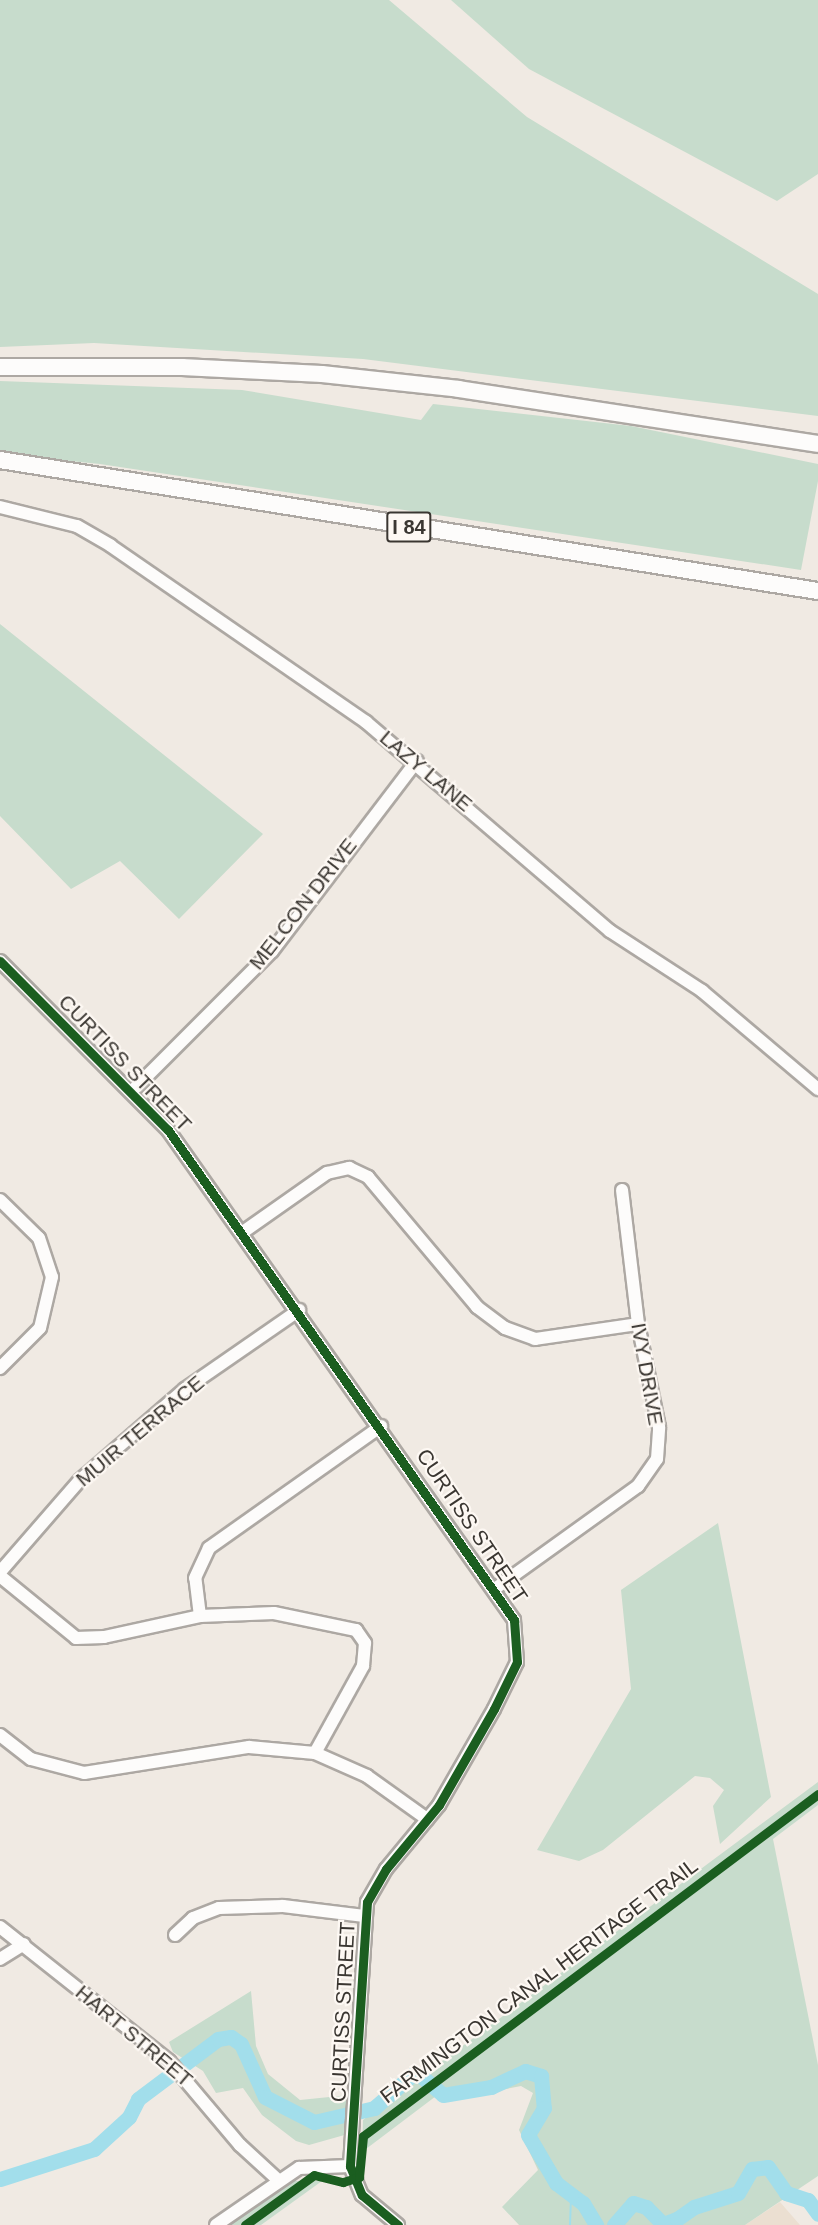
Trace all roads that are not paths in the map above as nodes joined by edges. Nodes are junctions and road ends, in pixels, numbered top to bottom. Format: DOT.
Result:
graph roads {
  1 [pos="0,367"];
  2 [pos="818,444"];
  3 [pos="0,460"];
  4 [pos="0,507"];
  5 [pos="818,591"];
  6 [pos="417,761"];
  7 [pos="0,961"];
  8 [pos="818,1089"];
  9 [pos="131,1092"];
  10 [pos="622,1190"];
  11 [pos="0,1200"];
  12 [pos="243,1232"];
  13 [pos="299,1310"];
  14 [pos="638,1324"];
  15 [pos="0,1368"];
  16 [pos="381,1426"];
  17 [pos="0,1574"];
  18 [pos="496,1588"];
  19 [pos="200,1616"];
  20 [pos="0,1735"];
  21 [pos="315,1753"];
  22 [pos="427,1819"];
  23 [pos="364,1916"];
  24 [pos="0,1927"];
  25 [pos="175,1935"];
  26 [pos="24,1944"];
  27 [pos="0,1959"];
  28 [pos="350,2166"];
  29 [pos="278,2180"];
  30 [pos="216,2225"];
  31 [pos="398,2225"];
  1 -- 2 [label="highway"];
  3 -- 5 [label="highway, I 84"];
  4 -- 6 [label="street, LAZY LANE"];
  6 -- 8 [label="street, LAZY LANE"];
  6 -- 9 [label="street, MELCON DRIVE"];
  7 -- 9 [label="street, CURTISS STREET"];
  9 -- 12 [label="street, CURTISS STREET"];
  10 -- 14 [label="street, IVY DRIVE"];
  11 -- 15 [label="street"];
  12 -- 13 [label="street, CURTISS STREET"];
  12 -- 14 [label="street"];
  13 -- 16 [label="street, CURTISS STREET"];
  13 -- 17 [label="street, MUIR TERRACE"];
  14 -- 18 [label="street, IVY DRIVE"];
  16 -- 18 [label="street, CURTISS STREET"];
  16 -- 19 [label="street"];
  17 -- 19 [label="street"];
  18 -- 22 [label="street, CURTISS STREET"];
  19 -- 21 [label="street"];
  20 -- 21 [label="street"];
  21 -- 22 [label="street"];
  22 -- 23 [label="street, CURTISS STREET"];
  23 -- 25 [label="street"];
  23 -- 28 [label="street, CURTISS STREET"];
  24 -- 26 [label="street, HART STREET"];
  26 -- 27 [label="street"];
  26 -- 29 [label="street, HART STREET"];
  28 -- 29 [label="street"];
  28 -- 31 [label="street"];
  29 -- 30 [label="street"];
}
